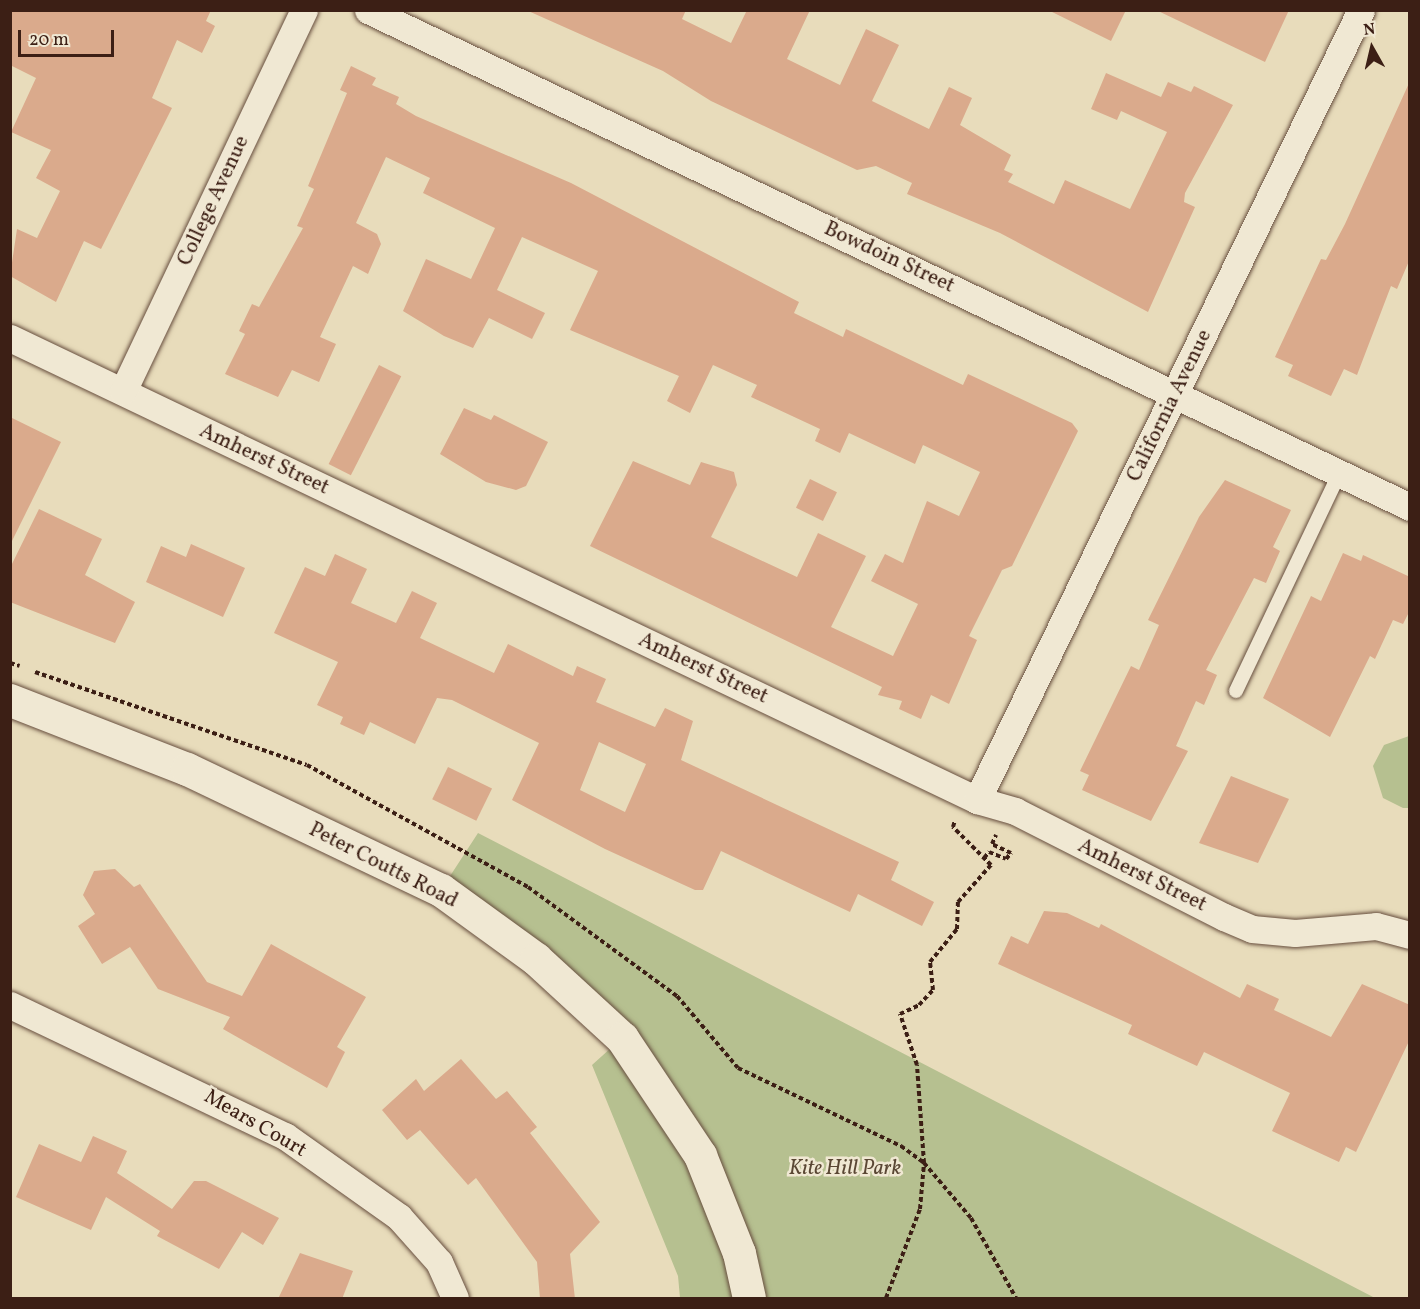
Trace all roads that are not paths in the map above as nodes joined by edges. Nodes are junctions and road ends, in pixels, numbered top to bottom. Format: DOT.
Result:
graph roads {
  1 [pos="304,10"];
  2 [pos="368,10"];
  3 [pos="1361,10"];
  4 [pos="10,338"];
  5 [pos="123,391"];
  6 [pos="1176,395"];
  7 [pos="1338,476"];
  8 [pos="1410,507"];
  9 [pos="1236,691"];
  10 [pos="10,700"];
  11 [pos="971,797"];
  12 [pos="1410,935"];
  13 [pos="10,1005"];
  14 [pos="455,1299"];
  15 [pos="749,1299"];
  1 -- 5 [label="street, College Avenue"];
  2 -- 6 [label="street, Bowdoin Street"];
  3 -- 6 [label="street, California Avenue"];
  4 -- 5 [label="street, Amherst Street"];
  5 -- 11 [label="street, Amherst Street"];
  6 -- 7 [label="street, Bowdoin Street"];
  6 -- 11 [label="street, California Avenue"];
  7 -- 8 [label="street, Bowdoin Street"];
  7 -- 9 [label="lane"];
  10 -- 15 [label="street, Peter Coutts Road"];
  11 -- 12 [label="street, Amherst Street"];
  13 -- 14 [label="street, Mears Court"];
}
